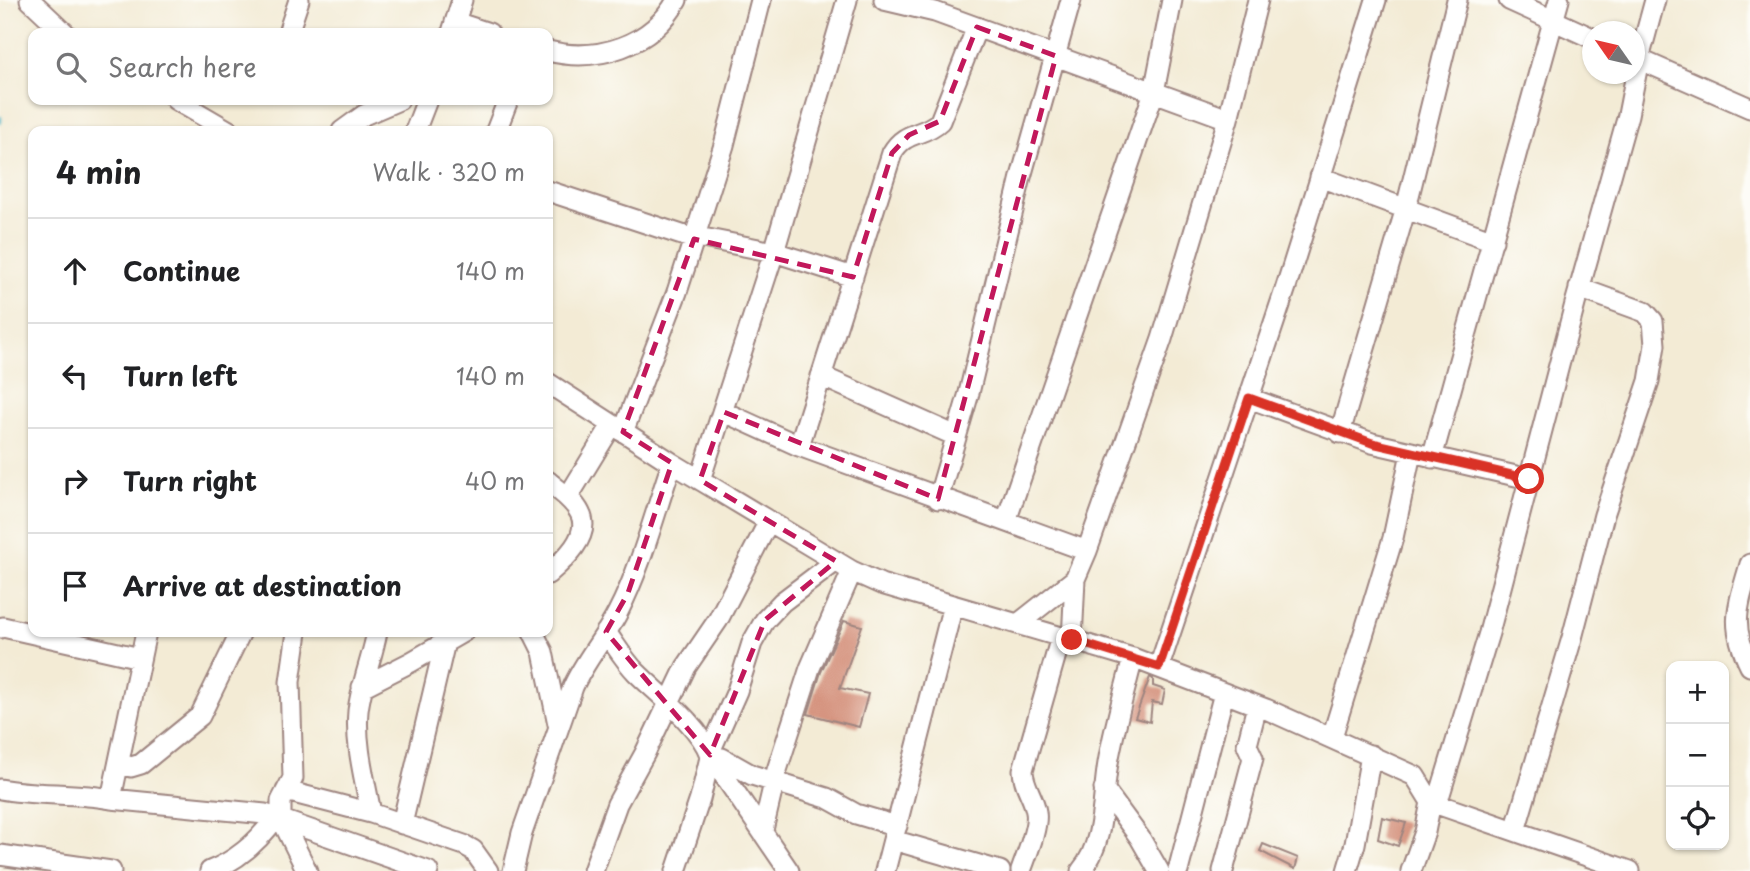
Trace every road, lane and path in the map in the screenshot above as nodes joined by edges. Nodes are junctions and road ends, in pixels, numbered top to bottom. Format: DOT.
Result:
graph roads {
  1 [pos="30,0"];
  2 [pos="299,0"];
  3 [pos="462,0"];
  4 [pos="677,0"];
  5 [pos="761,0"];
  6 [pos="847,0"];
  7 [pos="884,0"];
  8 [pos="1071,0"];
  9 [pos="1171,0"];
  10 [pos="1258,0"];
  11 [pos="1376,0"];
  12 [pos="1457,0"];
  13 [pos="1509,0"];
  14 [pos="1559,0"];
  15 [pos="1656,0"];
  16 [pos="1553,20"];
  17 [pos="977,27"];
  18 [pos="60,28"];
  19 [pos="290,28"];
  20 [pos="453,28"];
  21 [pos="1582,33"];
  22 [pos="1645,34"];
  23 [pos="553,52"];
  24 [pos="1056,56"];
  25 [pos="1645,62"];
  26 [pos="1633,84"];
  27 [pos="1154,92"];
  28 [pos="185,105"];
  29 [pos="372,105"];
  30 [pos="424,105"];
  31 [pos="506,105"];
  32 [pos="1750,108"];
  33 [pos="1228,119"];
  34 [pos="220,126"];
  35 [pos="349,126"];
  36 [pos="417,126"];
  37 [pos="498,126"];
  38 [pos="1320,177"];
  39 [pos="553,193"];
  40 [pos="1406,208"];
  41 [pos="694,239"];
  42 [pos="1493,241"];
  43 [pos="774,252"];
  44 [pos="853,277"];
  45 [pos="1579,288"];
  46 [pos="821,376"];
  47 [pos="553,386"];
  48 [pos="1249,398"];
  49 [pos="724,412"];
  50 [pos="617,429"];
  51 [pos="1340,433"];
  52 [pos="956,436"];
  53 [pos="799,446"];
  54 [pos="1411,453"];
  55 [pos="1432,458"];
  56 [pos="672,463"];
  57 [pos="1529,479"];
  58 [pos="700,480"];
  59 [pos="553,485"];
  60 [pos="568,497"];
  61 [pos="938,499"];
  62 [pos="769,521"];
  63 [pos="1006,521"];
  64 [pos="1087,551"];
  65 [pos="1750,564"];
  66 [pos="844,566"];
  67 [pos="553,570"];
  68 [pos="1074,579"];
  69 [pos="953,605"];
  70 [pos="1018,624"];
  71 [pos="0,628"];
  72 [pos="28,631"];
  73 [pos="606,632"];
  74 [pos="70,637"];
  75 [pos="145,637"];
  76 [pos="239,637"];
  77 [pos="296,637"];
  78 [pos="376,637"];
  79 [pos="453,637"];
  80 [pos="456,637"];
  81 [pos="536,637"];
  82 [pos="1067,639"];
  83 [pos="140,658"];
  84 [pos="1133,658"];
  85 [pos="1159,667"];
  86 [pos="1750,667"];
  87 [pos="362,687"];
  88 [pos="1224,692"];
  89 [pos="669,702"];
  90 [pos="1257,706"];
  91 [pos="558,725"];
  92 [pos="1332,737"];
  93 [pos="1370,755"];
  94 [pos="711,756"];
  95 [pos="119,763"];
  96 [pos="774,781"];
  97 [pos="0,789"];
  98 [pos="1104,789"];
  99 [pos="285,792"];
  100 [pos="111,799"];
  101 [pos="1434,803"];
  102 [pos="371,813"];
  103 [pos="279,818"];
  104 [pos="402,824"];
  105 [pos="763,830"];
  106 [pos="1515,831"];
  107 [pos="895,833"];
  108 [pos="0,855"];
  109 [pos="1086,868"];
  110 [pos="111,871"];
  111 [pos="210,871"];
  112 [pos="307,871"];
  113 [pos="428,871"];
  114 [pos="488,871"];
  115 [pos="513,871"];
  116 [pos="593,871"];
  117 [pos="676,871"];
  118 [pos="789,871"];
  119 [pos="885,871"];
  120 [pos="1000,871"];
  121 [pos="1021,871"];
  122 [pos="1159,871"];
  123 [pos="1178,871"];
  124 [pos="1223,871"];
  125 [pos="1347,871"];
  126 [pos="1411,871"];
  127 [pos="1628,871"];
  1 -- 18 [label="street"];
  2 -- 19 [label="street"];
  3 -- 20 [label="street"];
  4 -- 23 [label="street"];
  5 -- 41 [label="street"];
  6 -- 43 [label="street"];
  7 -- 17 [label="street"];
  8 -- 24 [label="street"];
  9 -- 27 [label="street"];
  10 -- 33 [label="street"];
  11 -- 38 [label="street"];
  12 -- 40 [label="street"];
  13 -- 16 [label="street"];
  14 -- 16 [label="street"];
  15 -- 22 [label="street"];
  16 -- 21 [label="street"];
  16 -- 42 [label="street"];
  17 -- 24 [label="street"];
  17 -- 44 [label="street"];
  24 -- 27 [label="street"];
  24 -- 52 [label="street"];
  25 -- 32 [label="street"];
  26 -- 45 [label="street"];
  27 -- 33 [label="street"];
  27 -- 63 [label="street"];
  28 -- 34 [label="street"];
  29 -- 35 [label="street"];
  30 -- 36 [label="street"];
  31 -- 37 [label="street"];
  33 -- 64 [label="street"];
  38 -- 40 [label="street"];
  38 -- 48 [label="street"];
  39 -- 41 [label="street"];
  40 -- 42 [label="street"];
  40 -- 51 [label="street"];
  41 -- 43 [label="street"];
  41 -- 50 [label="street"];
  42 -- 55 [label="street"];
  43 -- 44 [label="street"];
  43 -- 49 [label="street"];
  44 -- 46 [label="street"];
  45 -- 57 [label="street"];
  45 -- 106 [label="street"];
  46 -- 52 [label="street"];
  46 -- 53 [label="street"];
  47 -- 50 [label="street"];
  48 -- 51 [label="street"];
  48 -- 85 [label="street"];
  49 -- 53 [label="street"];
  49 -- 58 [label="street"];
  50 -- 56 [label="street"];
  50 -- 60 [label="street"];
  51 -- 54 [label="street"];
  52 -- 61 [label="street"];
  53 -- 61 [label="street"];
  54 -- 55 [label="street"];
  54 -- 92 [label="street"];
  55 -- 57 [label="street"];
  56 -- 58 [label="street"];
  56 -- 73 [label="street"];
  57 -- 101 [label="street"];
  58 -- 62 [label="street"];
  59 -- 60 [label="street"];
  60 -- 67 [label="street"];
  61 -- 63 [label="street"];
  62 -- 66 [label="street"];
  62 -- 89 [label="street"];
  63 -- 64 [label="street"];
  64 -- 68 [label="street"];
  65 -- 86 [label="street"];
  66 -- 69 [label="street"];
  66 -- 94 [label="street"];
  66 -- 96 [label="street"];
  68 -- 70 [label="street"];
  68 -- 82 [label="street"];
  69 -- 70 [label="street"];
  69 -- 107 [label="street"];
  70 -- 82 [label="street"];
  71 -- 72 [label="street"];
  73 -- 89 [label="street"];
  73 -- 91 [label="street"];
  74 -- 83 [label="street"];
  75 -- 83 [label="street"];
  76 -- 95 [label="street"];
  77 -- 99 [label="street"];
  78 -- 87 [label="street"];
  79 -- 87 [label="street"];
  80 -- 104 [label="street"];
  81 -- 91 [label="street"];
  82 -- 84 [label="street"];
  82 -- 121 [label="street"];
  83 -- 95 [label="street"];
  84 -- 85 [label="street"];
  84 -- 98 [label="street"];
  85 -- 88 [label="street"];
  87 -- 102 [label="street"];
  88 -- 90 [label="street"];
  88 -- 123 [label="street"];
  89 -- 94 [label="street"];
  89 -- 116 [label="street"];
  90 -- 92 [label="street"];
  90 -- 124 [label="street"];
  91 -- 115 [label="street"];
  92 -- 93 [label="street"];
  93 -- 101 [label="street"];
  93 -- 125 [label="street"];
  94 -- 96 [label="street"];
  94 -- 105 [label="street"];
  94 -- 117 [label="street"];
  95 -- 100 [label="street"];
  96 -- 105 [label="street"];
  96 -- 107 [label="street"];
  97 -- 100 [label="street"];
  98 -- 109 [label="street"];
  98 -- 122 [label="street"];
  99 -- 102 [label="street"];
  99 -- 103 [label="street"];
  100 -- 103 [label="street"];
  101 -- 106 [label="street"];
  101 -- 126 [label="street"];
  102 -- 104 [label="street"];
  103 -- 111 [label="street"];
  103 -- 112 [label="street"];
  103 -- 113 [label="street"];
  104 -- 114 [label="street"];
  105 -- 118 [label="street"];
  106 -- 127 [label="street"];
  107 -- 119 [label="street"];
  107 -- 120 [label="street"];
  108 -- 110 [label="street"];
}
